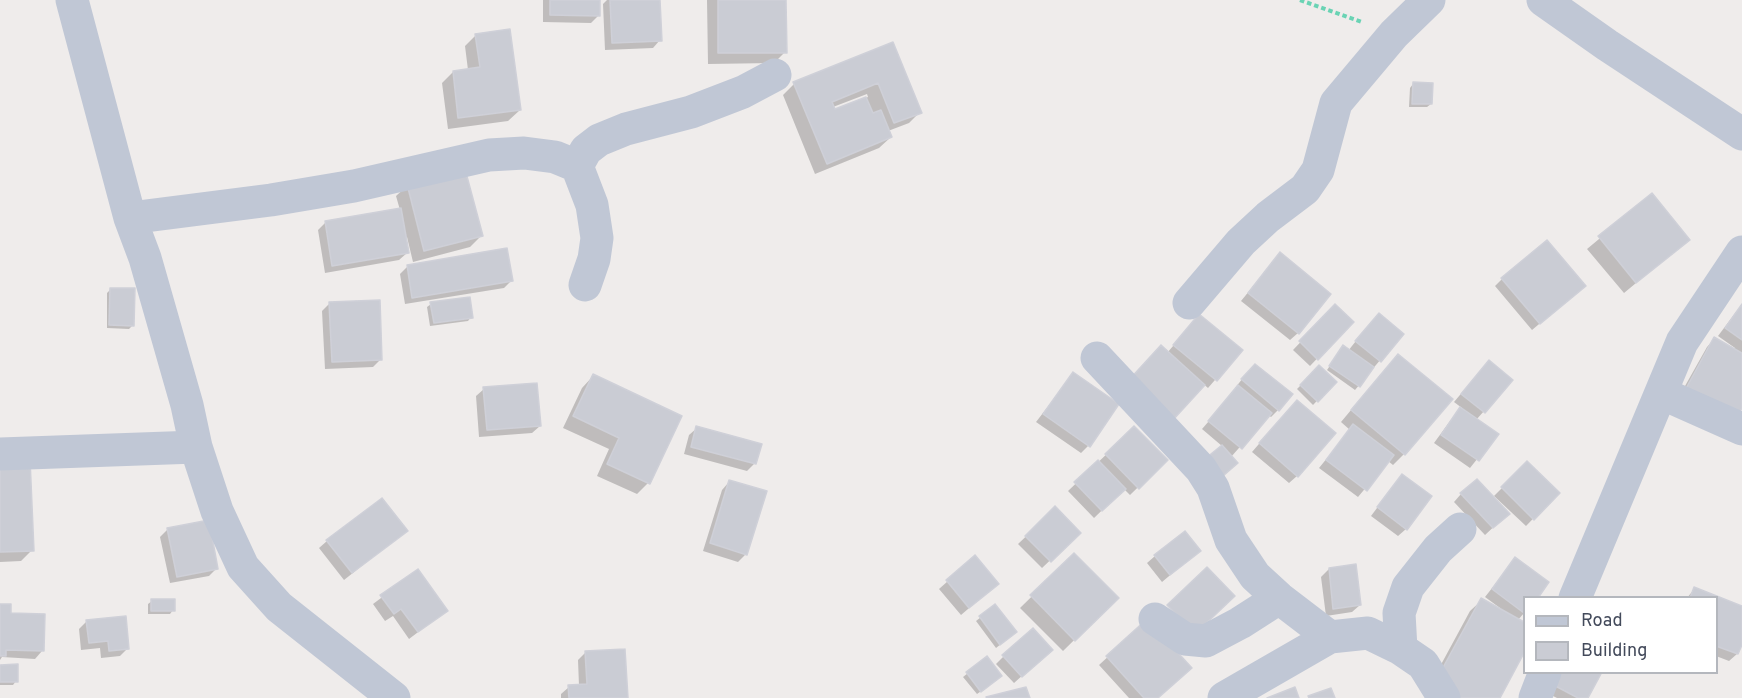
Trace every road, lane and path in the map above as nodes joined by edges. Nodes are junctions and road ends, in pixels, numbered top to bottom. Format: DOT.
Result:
graph roads {
  1 [pos="72,0"];
  2 [pos="1300,0"];
  3 [pos="1429,0"];
  4 [pos="1543,0"];
  5 [pos="1394,34"];
  6 [pos="775,75"];
  7 [pos="1742,134"];
  8 [pos="577,166"];
  9 [pos="130,218"];
  10 [pos="1742,252"];
  11 [pos="585,285"];
  12 [pos="1189,303"];
  13 [pos="1097,358"];
  14 [pos="1661,393"];
  15 [pos="1742,429"];
  16 [pos="196,447"];
  17 [pos="0,454"];
  18 [pos="1460,529"];
  19 [pos="1575,596"];
  20 [pos="1279,598"];
  21 [pos="1155,619"];
  22 [pos="1330,637"];
  23 [pos="1401,649"];
  24 [pos="1544,674"];
  25 [pos="394,698"];
  26 [pos="1224,698"];
  27 [pos="1444,698"];
  28 [pos="1535,698"];
  1 -- 9 [label="street"];
  2 -- 5 [label="path"];
  3 -- 5 [label="street"];
  4 -- 7 [label="street"];
  5 -- 12 [label="street"];
  6 -- 8 [label="street"];
  8 -- 9 [label="street"];
  8 -- 11 [label="street"];
  9 -- 16 [label="street"];
  10 -- 14 [label="street"];
  13 -- 20 [label="street"];
  14 -- 15 [label="street"];
  14 -- 19 [label="street"];
  16 -- 17 [label="street"];
  16 -- 25 [label="street"];
  18 -- 23 [label="street"];
  20 -- 21 [label="street"];
  20 -- 22 [label="street"];
  22 -- 23 [label="street"];
  22 -- 26 [label="street"];
  23 -- 27 [label="street"];
  24 -- 28 [label="street"];
}
